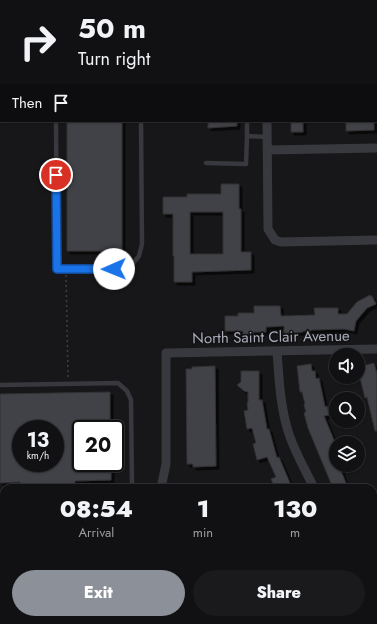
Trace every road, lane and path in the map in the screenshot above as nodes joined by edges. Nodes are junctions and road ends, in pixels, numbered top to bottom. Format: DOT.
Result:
graph roads {
  1 [pos="56,122"];
  2 [pos="141,122"];
  3 [pos="247,122"];
  4 [pos="268,122"];
  5 [pos="247,136"];
  6 [pos="267,137"];
  7 [pos="377,148"];
  8 [pos="267,150"];
  9 [pos="206,163"];
  10 [pos="377,240"];
  11 [pos="66,275"];
  12 [pos="377,349"];
  13 [pos="277,351"];
  14 [pos="68,377"];
  15 [pos="0,385"];
  16 [pos="132,484"];
  17 [pos="162,484"];
  18 [pos="312,484"];
  1 -- 2 [label="lane"];
  3 -- 5 [label="lane"];
  4 -- 6 [label="street"];
  5 -- 6 [label="lane"];
  5 -- 9 [label="lane"];
  6 -- 8 [label="street"];
  7 -- 8 [label="street"];
  8 -- 10 [label="street"];
  11 -- 14 [label="path"];
  12 -- 13 [label="street, North Saint Clair Avenue"];
  13 -- 17 [label="street, North Saint Clair Avenue"];
  13 -- 18 [label="street"];
  15 -- 16 [label="lane"];
}
